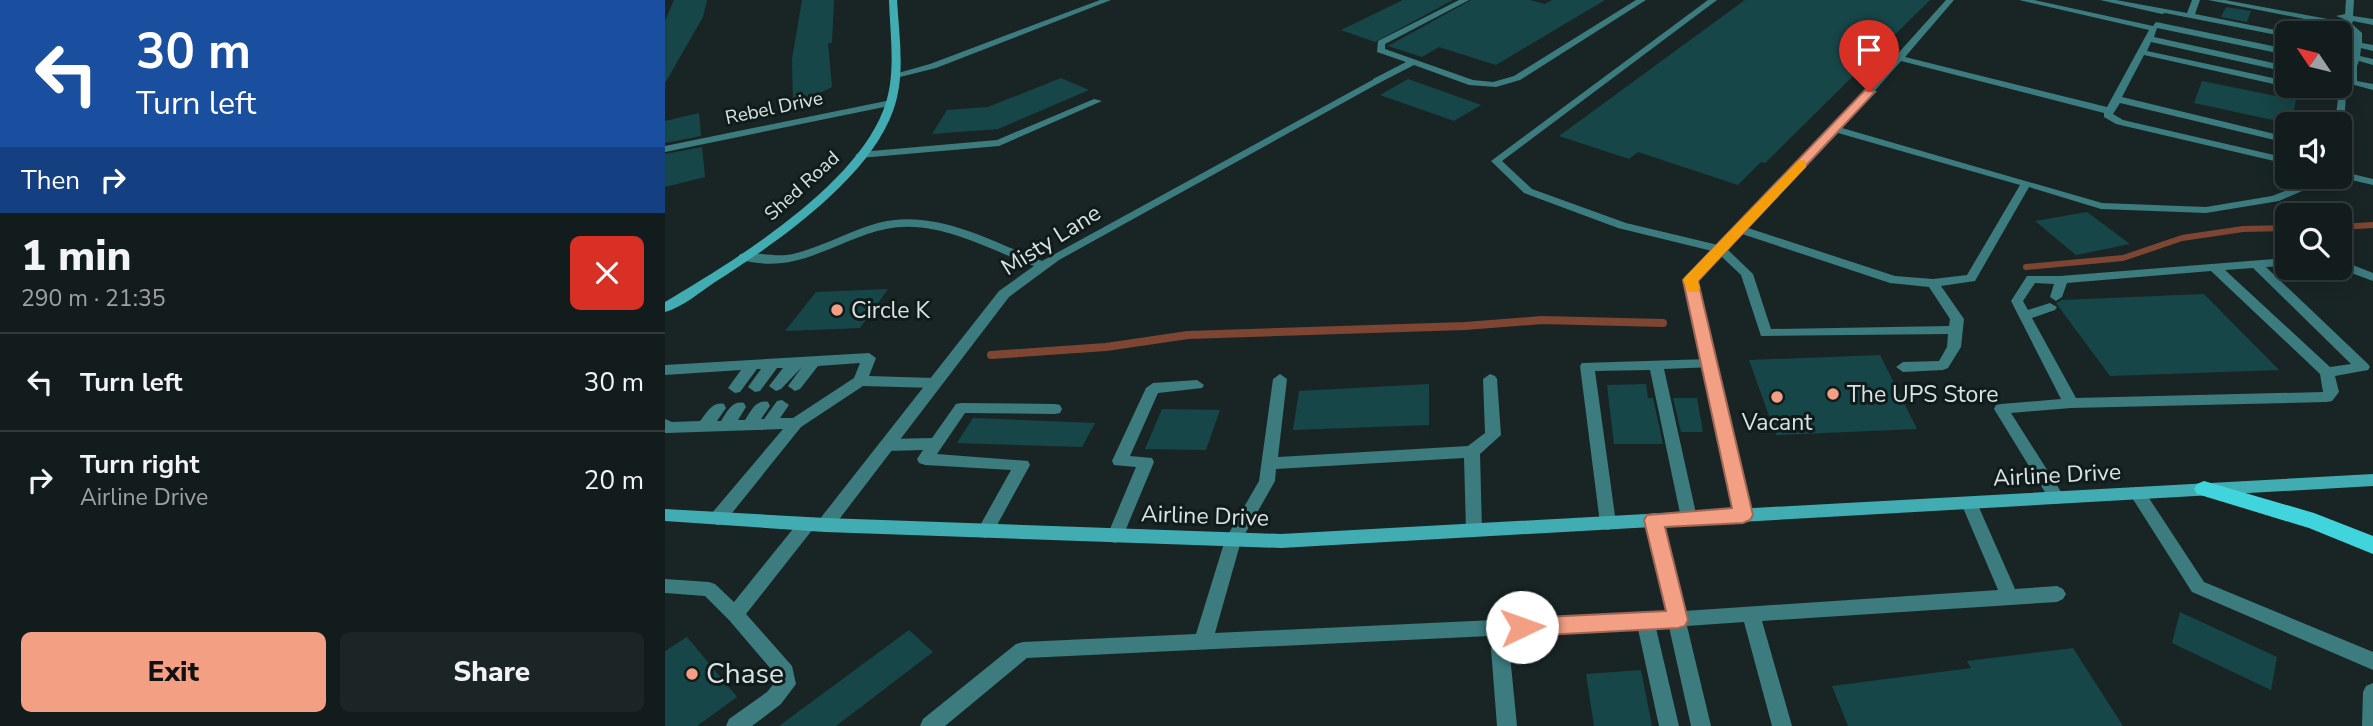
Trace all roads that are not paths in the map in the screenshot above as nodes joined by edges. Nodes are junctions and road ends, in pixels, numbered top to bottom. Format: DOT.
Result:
graph roads {
  1 [pos="893,0"];
  2 [pos="1107,0"];
  3 [pos="1465,0"];
  4 [pos="1641,0"];
  5 [pos="1713,0"];
  6 [pos="1950,0"];
  7 [pos="2023,0"];
  8 [pos="2104,0"];
  9 [pos="2168,0"];
  10 [pos="2196,0"];
  11 [pos="2213,0"];
  12 [pos="2252,0"];
  13 [pos="2338,0"];
  14 [pos="2350,1"];
  15 [pos="2163,11"];
  16 [pos="2190,16"];
  17 [pos="2348,21"];
  18 [pos="2352,21"];
  19 [pos="2373,22"];
  20 [pos="2352,26"];
  21 [pos="2155,27"];
  22 [pos="2275,32"];
  23 [pos="2149,39"];
  24 [pos="2352,45"];
  25 [pos="2357,45"];
  26 [pos="2373,48"];
  27 [pos="2275,50"];
  28 [pos="2141,52"];
  29 [pos="1898,58"];
  30 [pos="2352,62"];
  31 [pos="2355,62"];
  32 [pos="2373,62"];
  33 [pos="1411,63"];
  34 [pos="2275,66"];
  35 [pos="896,75"];
  36 [pos="2275,81"];
  37 [pos="2352,83"];
  38 [pos="2373,87"];
  39 [pos="2117,99"];
  40 [pos="1097,101"];
  41 [pos="891,103"];
  42 [pos="2110,111"];
  43 [pos="1836,129"];
  44 [pos="2275,137"];
  45 [pos="665,149"];
  46 [pos="860,155"];
  47 [pos="2275,159"];
  48 [pos="2352,177"];
  49 [pos="2373,182"];
  50 [pos="2026,183"];
  51 [pos="2300,189"];
  52 [pos="1740,229"];
  53 [pos="1720,249"];
  54 [pos="744,257"];
  55 [pos="2275,263"];
  56 [pos="2256,264"];
  57 [pos="1042,265"];
  58 [pos="2214,267"];
  59 [pos="2367,271"];
  60 [pos="2373,277"];
  61 [pos="2060,280"];
  62 [pos="1933,283"];
  63 [pos="665,308"];
  64 [pos="2024,316"];
  65 [pos="1955,330"];
  66 [pos="814,361"];
  67 [pos="796,362"];
  68 [pos="773,363"];
  69 [pos="753,365"];
  70 [pos="1656,365"];
  71 [pos="1709,365"];
  72 [pos="1903,367"];
  73 [pos="665,370"];
  74 [pos="2327,372"];
  75 [pos="1280,379"];
  76 [pos="1490,379"];
  77 [pos="860,382"];
  78 [pos="934,383"];
  79 [pos="1197,385"];
  80 [pos="776,386"];
  81 [pos="795,386"];
  82 [pos="755,387"];
  83 [pos="736,388"];
  84 [pos="2071,402"];
  85 [pos="782,405"];
  86 [pos="763,406"];
  87 [pos="740,407"];
  88 [pos="719,408"];
  89 [pos="1055,409"];
  90 [pos="796,423"];
  91 [pos="768,424"];
  92 [pos="749,425"];
  93 [pos="705,426"];
  94 [pos="725,426"];
  95 [pos="666,427"];
  96 [pos="887,444"];
  97 [pos="936,444"];
  98 [pos="1472,452"];
  99 [pos="1271,463"];
  100 [pos="2373,480"];
  101 [pos="2204,489"];
  102 [pos="2137,493"];
  103 [pos="2057,498"];
  104 [pos="1969,503"];
  105 [pos="665,515"];
  106 [pos="1743,515"];
  107 [pos="718,518"];
  108 [pos="1689,518"];
  109 [pos="1654,520"];
  110 [pos="1608,523"];
  111 [pos="816,525"];
  112 [pos="1474,530"];
  113 [pos="985,531"];
  114 [pos="1115,536"];
  115 [pos="1233,540"];
  116 [pos="2373,545"];
  117 [pos="665,586"];
  118 [pos="2057,594"];
  119 [pos="2010,597"];
  120 [pos="735,614"];
  121 [pos="1751,615"];
  122 [pos="1678,620"];
  123 [pos="1645,621"];
  124 [pos="1498,628"];
  125 [pos="1203,641"];
  126 [pos="2373,661"];
  127 [pos="2373,692"];
  128 [pos="736,726"];
  129 [pos="930,726"];
  130 [pos="1507,726"];
  131 [pos="1669,726"];
  132 [pos="1701,726"];
  133 [pos="1782,726"];
  134 [pos="2372,726"];
  1 -- 35 [label="main road, Shed Road"];
  2 -- 35 [label="street"];
  3 -- 33 [label="street"];
  4 -- 33 [label="street"];
  5 -- 53 [label="street"];
  6 -- 29 [label="street"];
  7 -- 21 [label="street"];
  8 -- 15 [label="street"];
  9 -- 15 [label="street"];
  10 -- 16 [label="street"];
  11 -- 17 [label="street"];
  12 -- 17 [label="street"];
  13 -- 14 [label="street"];
  14 -- 17 [label="street"];
  15 -- 16 [label="street"];
  15 -- 21 [label="street"];
  16 -- 22 [label="street"];
  18 -- 19 [label="street"];
  20 -- 25 [label="street"];
  21 -- 23 [label="street"];
  21 -- 27 [label="street"];
  23 -- 28 [label="street"];
  23 -- 34 [label="street"];
  24 -- 25 [label="street"];
  25 -- 26 [label="street"];
  25 -- 31 [label="street"];
  28 -- 36 [label="street"];
  28 -- 39 [label="street"];
  29 -- 42 [label="street"];
  29 -- 43 [label="street"];
  30 -- 31 [label="street"];
  31 -- 32 [label="street"];
  31 -- 37 [label="street"];
  33 -- 57 [label="street, Misty Lane"];
  35 -- 41 [label="main road, Shed Road"];
  37 -- 38 [label="street"];
  39 -- 42 [label="street"];
  39 -- 44 [label="street"];
  40 -- 46 [label="street"];
  41 -- 45 [label="street, Rebel Drive"];
  41 -- 46 [label="main road, Shed Road"];
  42 -- 47 [label="street"];
  43 -- 50 [label="street"];
  43 -- 52 [label="street"];
  46 -- 54 [label="main road, Shed Road"];
  48 -- 49 [label="street"];
  50 -- 51 [label="street"];
  50 -- 62 [label="street"];
  52 -- 53 [label="street"];
  52 -- 62 [label="street"];
  53 -- 65 [label="street"];
  53 -- 71 [label="street"];
  54 -- 57 [label="street"];
  54 -- 63 [label="main road, Shed Road"];
  55 -- 56 [label="street"];
  56 -- 58 [label="street"];
  56 -- 74 [label="street"];
  57 -- 78 [label="street, Misty Lane"];
  58 -- 61 [label="street"];
  58 -- 74 [label="street"];
  59 -- 60 [label="street"];
  61 -- 64 [label="street"];
  61 -- 64 [label="street"];
  62 -- 65 [label="street"];
  64 -- 84 [label="street"];
  65 -- 72 [label="street"];
  66 -- 67 [label="street"];
  66 -- 77 [label="street"];
  66 -- 81 [label="street"];
  67 -- 68 [label="street"];
  67 -- 80 [label="street"];
  68 -- 69 [label="street"];
  68 -- 82 [label="street"];
  69 -- 73 [label="street"];
  69 -- 83 [label="street"];
  70 -- 71 [label="street"];
  70 -- 108 [label="street"];
  70 -- 110 [label="street"];
  71 -- 106 [label="street"];
  74 -- 84 [label="street"];
  75 -- 99 [label="street"];
  76 -- 98 [label="street"];
  77 -- 78 [label="street"];
  77 -- 90 [label="street"];
  78 -- 96 [label="street, Misty Lane"];
  79 -- 114 [label="street"];
  84 -- 103 [label="street"];
  85 -- 91 [label="street"];
  86 -- 92 [label="street"];
  87 -- 94 [label="street"];
  88 -- 93 [label="street"];
  89 -- 97 [label="street"];
  90 -- 91 [label="street"];
  90 -- 107 [label="street"];
  91 -- 92 [label="street"];
  92 -- 94 [label="street"];
  93 -- 94 [label="street"];
  93 -- 95 [label="street"];
  96 -- 97 [label="street"];
  96 -- 111 [label="street, Misty Lane"];
  97 -- 113 [label="street"];
  98 -- 99 [label="street"];
  98 -- 112 [label="street"];
  99 -- 115 [label="street"];
  100 -- 101 [label="main road, Airline Drive"];
  101 -- 102 [label="main road, Airline Drive"];
  101 -- 116 [label="main road"];
  102 -- 103 [label="main road, Airline Drive"];
  102 -- 126 [label="street"];
  103 -- 104 [label="main road, Airline Drive"];
  104 -- 106 [label="main road, Airline Drive"];
  104 -- 119 [label="street"];
  105 -- 107 [label="main road, Airline Drive"];
  106 -- 108 [label="main road, Airline Drive"];
  107 -- 111 [label="main road, Airline Drive"];
  108 -- 109 [label="main road, Airline Drive"];
  109 -- 110 [label="main road, Airline Drive"];
  109 -- 122 [label="street"];
  110 -- 112 [label="main road, Airline Drive"];
  111 -- 113 [label="main road, Airline Drive"];
  111 -- 120 [label="street, Misty Lane"];
  112 -- 115 [label="main road, Airline Drive"];
  113 -- 114 [label="main road, Airline Drive"];
  114 -- 115 [label="main road, Airline Drive"];
  115 -- 125 [label="street"];
  117 -- 120 [label="street"];
  118 -- 119 [label="street"];
  119 -- 121 [label="street"];
  120 -- 128 [label="street"];
  121 -- 122 [label="street"];
  121 -- 133 [label="street"];
  122 -- 123 [label="street"];
  122 -- 132 [label="street"];
  123 -- 124 [label="street"];
  123 -- 131 [label="street"];
  124 -- 125 [label="street"];
  124 -- 130 [label="street"];
  125 -- 129 [label="street"];
  127 -- 134 [label="street"];
}
